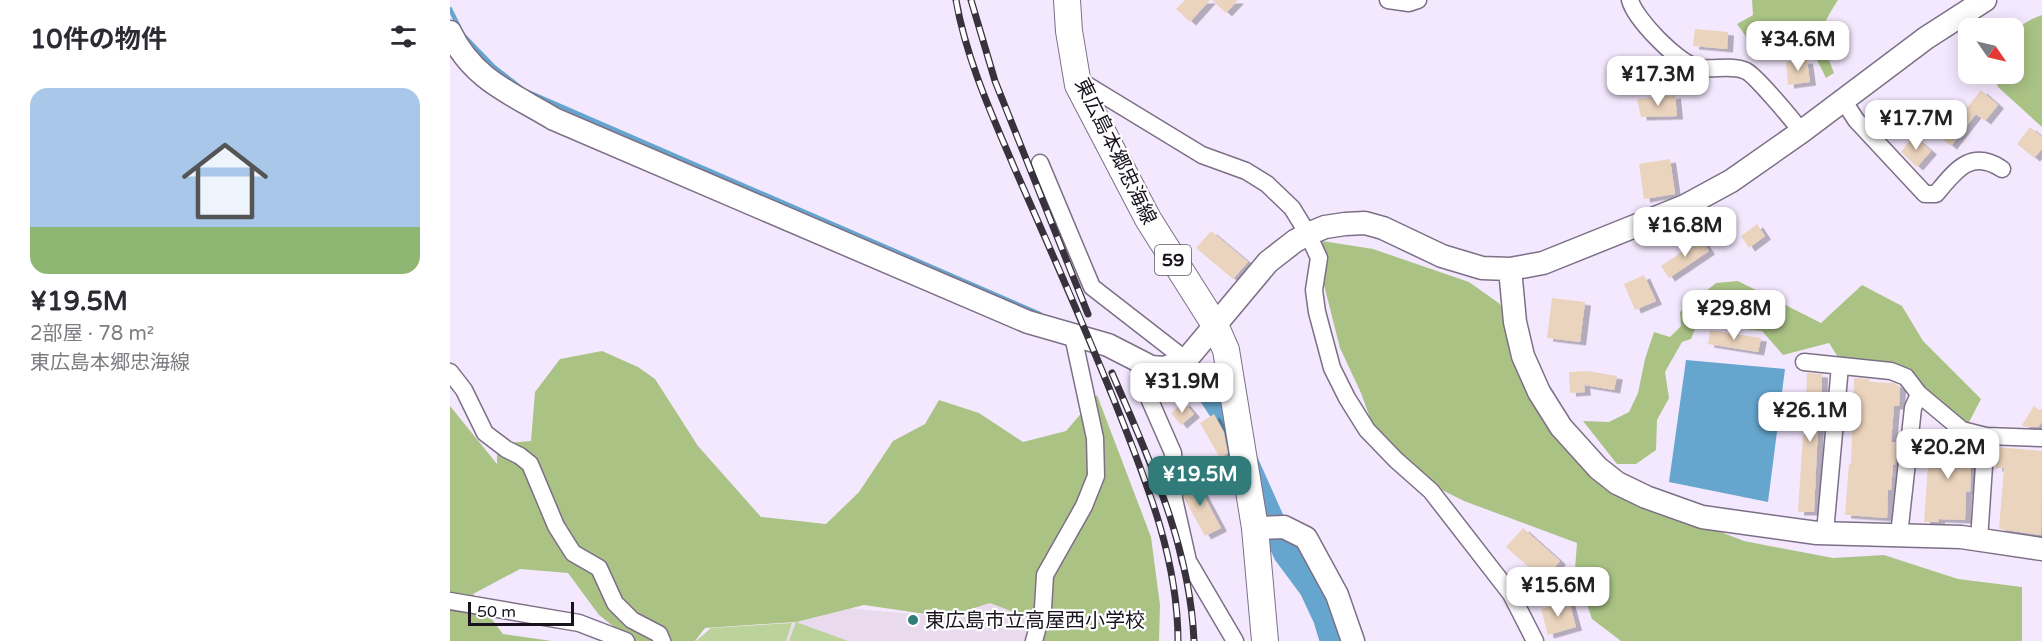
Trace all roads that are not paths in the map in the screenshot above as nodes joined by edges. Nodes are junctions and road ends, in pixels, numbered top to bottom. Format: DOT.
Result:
graph roads {
  1 [pos="1067,0"];
  2 [pos="1388,0"];
  3 [pos="1418,0"];
  4 [pos="1630,0"];
  5 [pos="1985,0"];
  6 [pos="453,45"];
  7 [pos="1078,85"];
  8 [pos="1843,100"];
  9 [pos="1801,132"];
  10 [pos="1040,163"];
  11 [pos="2002,169"];
  12 [pos="1308,234"];
  13 [pos="1510,269"];
  14 [pos="1215,325"];
  15 [pos="1073,336"];
  16 [pos="1186,360"];
  17 [pos="1804,362"];
  18 [pos="1840,366"];
  19 [pos="1151,367"];
  20 [pos="450,372"];
  21 [pos="1919,394"];
  22 [pos="1986,436"];
  23 [pos="2042,438"];
  24 [pos="1255,528"];
  25 [pos="1825,532"];
  26 [pos="1899,535"];
  27 [pos="1979,540"];
  28 [pos="2042,549"];
  29 [pos="450,601"];
  30 [pos="626,641"];
  31 [pos="662,641"];
  32 [pos="1034,641"];
  33 [pos="1235,641"];
  34 [pos="1265,641"];
  35 [pos="1353,641"];
  36 [pos="1535,641"];
  1 -- 7 [label="main road, 東広島本郷忠海線 / 59"];
  2 -- 3 [label="street"];
  4 -- 9 [label="street"];
  5 -- 8 [label="street"];
  6 -- 15 [label="street"];
  7 -- 12 [label="street"];
  7 -- 14 [label="main road, 東広島本郷忠海線 / 59"];
  8 -- 9 [label="street"];
  8 -- 11 [label="street"];
  9 -- 13 [label="street"];
  10 -- 16 [label="street"];
  12 -- 13 [label="street"];
  12 -- 14 [label="street"];
  12 -- 36 [label="street"];
  13 -- 25 [label="street"];
  14 -- 16 [label="street"];
  14 -- 24 [label="main road, 東広島本郷忠海線 / 59"];
  15 -- 19 [label="street"];
  15 -- 32 [label="street"];
  16 -- 19 [label="street"];
  17 -- 18 [label="street"];
  18 -- 21 [label="street"];
  18 -- 25 [label="street"];
  19 -- 33 [label="street"];
  20 -- 31 [label="street"];
  21 -- 22 [label="street"];
  21 -- 26 [label="street"];
  22 -- 23 [label="street"];
  22 -- 27 [label="street"];
  24 -- 34 [label="main road, 東広島本郷忠海線 / 59"];
  24 -- 35 [label="street"];
  25 -- 26 [label="street"];
  26 -- 27 [label="street"];
  27 -- 28 [label="street"];
  29 -- 30 [label="street"];
}
